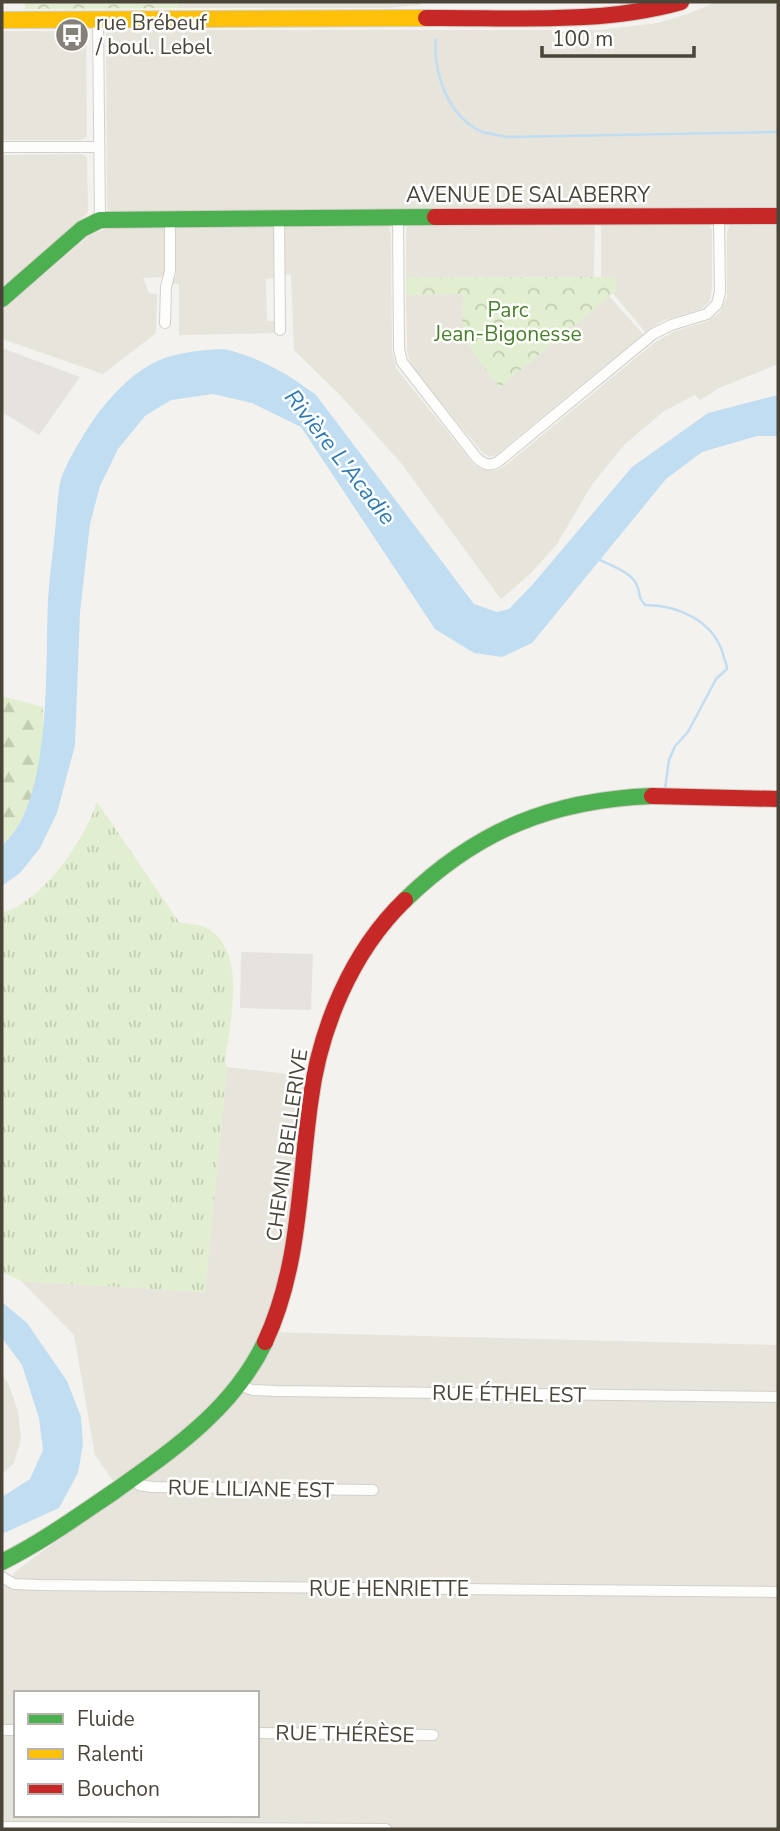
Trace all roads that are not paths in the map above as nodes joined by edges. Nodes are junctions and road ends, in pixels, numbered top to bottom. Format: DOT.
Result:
graph roads {
  1 [pos="681,2"];
  2 [pos="98,19"];
  3 [pos="2,20"];
  4 [pos="2,147"];
  5 [pos="99,147"];
  6 [pos="398,216"];
  7 [pos="719,216"];
  8 [pos="778,216"];
  9 [pos="279,218"];
  10 [pos="170,219"];
  11 [pos="100,220"];
  12 [pos="2,299"];
  13 [pos="165,323"];
  14 [pos="280,330"];
  15 [pos="778,799"];
  16 [pos="240,1385"];
  17 [pos="778,1397"];
  18 [pos="132,1479"];
  19 [pos="373,1490"];
  20 [pos="2,1562"];
  21 [pos="2,1577"];
  22 [pos="778,1592"];
  23 [pos="259,1733"];
  24 [pos="433,1735"];
  25 [pos="2,1827"];
  26 [pos="386,1829"];
  1 -- 2 [label="street"];
  2 -- 3 [label="street"];
  2 -- 5 [label="street"];
  4 -- 5 [label="street"];
  5 -- 11 [label="street"];
  6 -- 7 [label="street, AVENUE DE SALABERRY"];
  6 -- 7 [label="street"];
  6 -- 9 [label="street, AVENUE DE SALABERRY"];
  7 -- 8 [label="street, AVENUE DE SALABERRY"];
  9 -- 10 [label="street, AVENUE DE SALABERRY"];
  9 -- 14 [label="street"];
  10 -- 11 [label="street, AVENUE DE SALABERRY"];
  10 -- 13 [label="street"];
  11 -- 12 [label="street"];
  15 -- 16 [label="street, CHEMIN BELLERIVE"];
  16 -- 17 [label="street, RUE ÉTHEL EST"];
  16 -- 18 [label="street, CHEMIN BELLERIVE"];
  18 -- 19 [label="street, RUE LILIANE EST"];
  18 -- 20 [label="street, CHEMIN BELLERIVE"];
  21 -- 22 [label="street, RUE HENRIETTE"];
  23 -- 24 [label="street, RUE THÉRÈSE"];
  25 -- 26 [label="street"];
}
